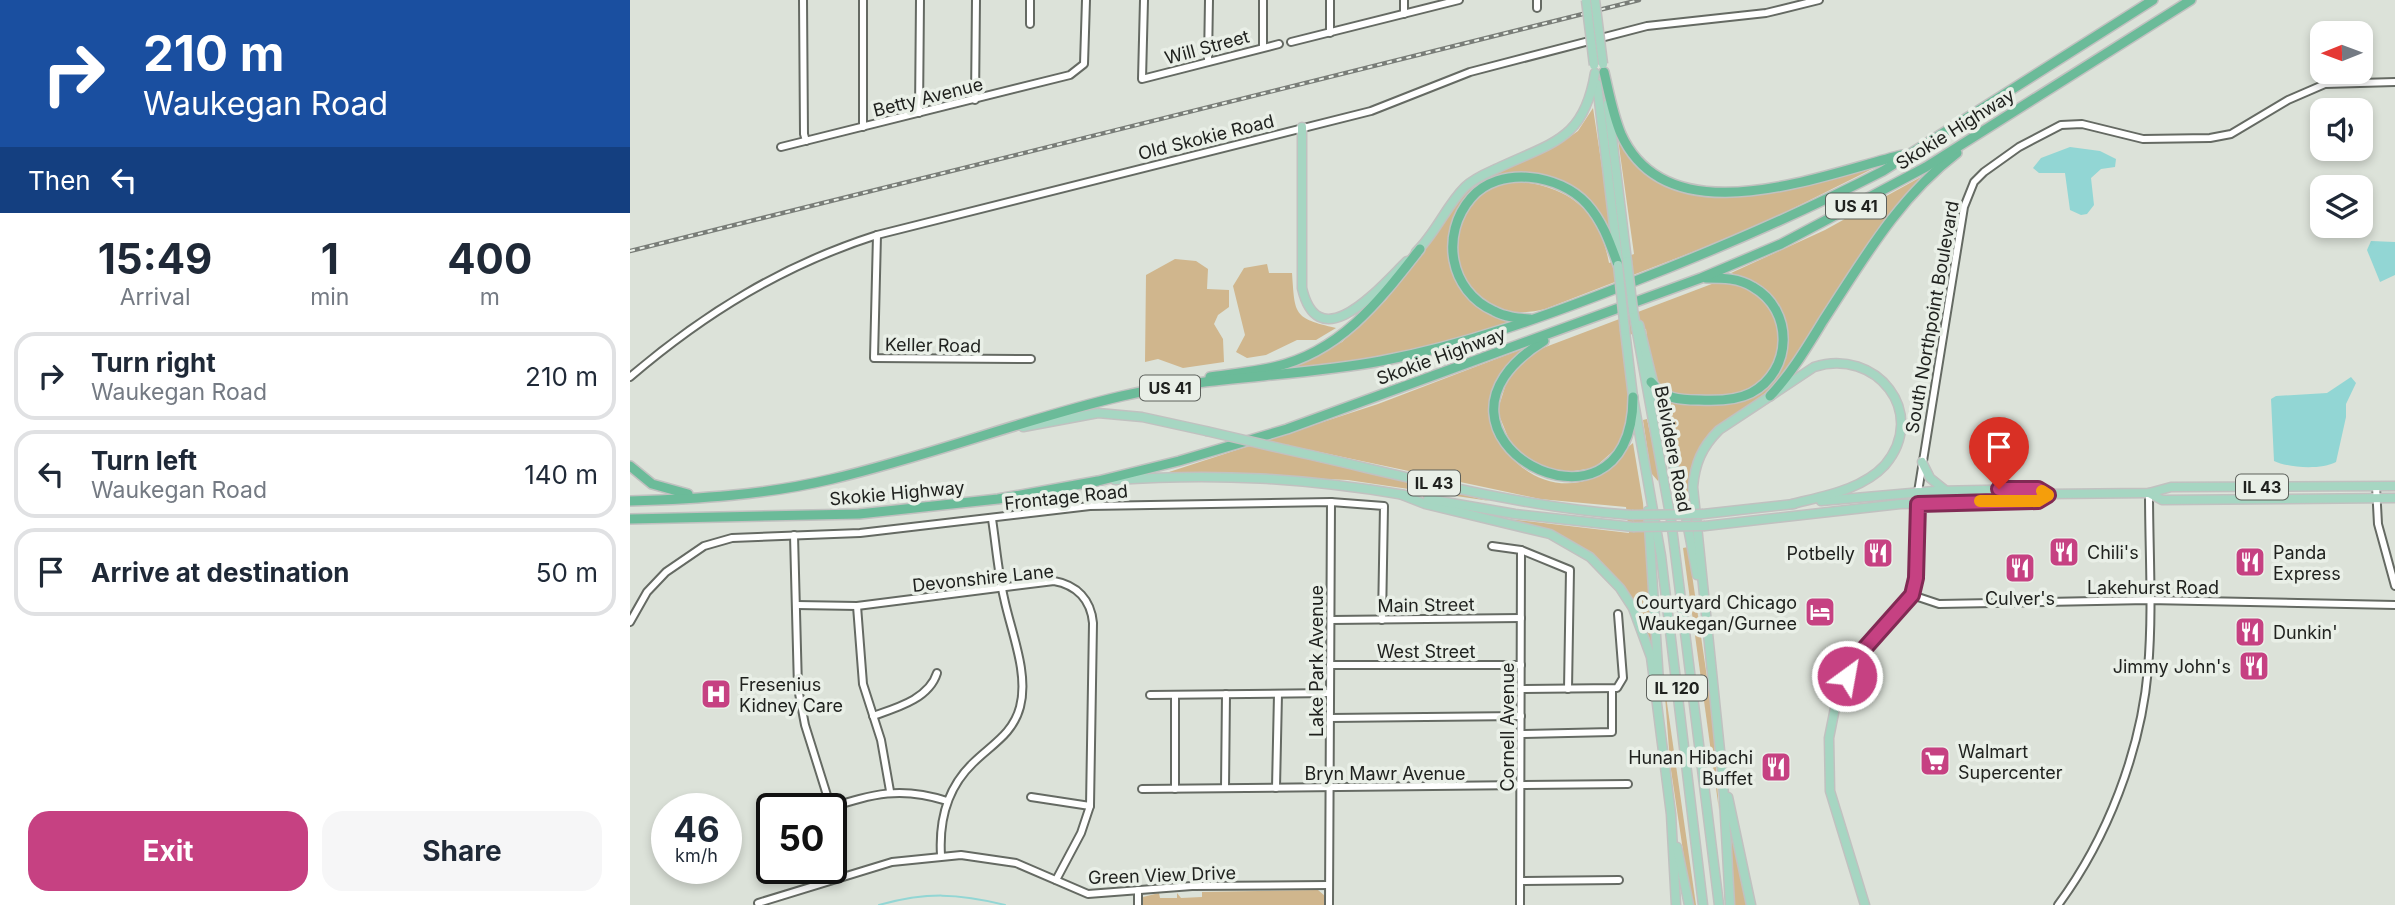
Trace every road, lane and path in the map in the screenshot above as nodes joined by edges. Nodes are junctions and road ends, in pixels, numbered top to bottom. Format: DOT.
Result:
graph roads {
  1 [pos="803,0"];
  2 [pos="863,0"];
  3 [pos="920,0"];
  4 [pos="976,0"];
  5 [pos="1030,0"];
  6 [pos="1086,0"];
  7 [pos="1144,0"];
  8 [pos="1209,0"];
  9 [pos="1263,0"];
  10 [pos="1330,0"];
  11 [pos="1404,0"];
  12 [pos="1459,0"];
  13 [pos="1586,0"];
  14 [pos="1595,0"];
  15 [pos="1819,0"];
  16 [pos="2143,0"];
  17 [pos="2153,0"];
  18 [pos="2191,0"];
  19 [pos="1404,14"];
  20 [pos="1030,24"];
  21 [pos="1330,33"];
  22 [pos="2092,38"];
  23 [pos="1291,42"];
  24 [pos="1279,44"];
  25 [pos="1263,46"];
  26 [pos="1208,61"];
  27 [pos="1599,68"];
  28 [pos="2395,82"];
  29 [pos="975,100"];
  30 [pos="919,113"];
  31 [pos="2003,118"];
  32 [pos="863,127"];
  33 [pos="1303,127"];
  34 [pos="806,141"];
  35 [pos="781,147"];
  36 [pos="1910,153"];
  37 [pos="877,235"];
  38 [pos="1420,249"];
  39 [pos="1623,263"];
  40 [pos="1701,278"];
  41 [pos="1535,320"];
  42 [pos="1637,328"];
  43 [pos="1563,329"];
  44 [pos="1031,359"];
  45 [pos="630,377"];
  46 [pos="1651,382"];
  47 [pos="1126,395"];
  48 [pos="1770,396"];
  49 [pos="1633,397"];
  50 [pos="960,442"];
  51 [pos="1922,462"];
  52 [pos="630,466"];
  53 [pos="1645,471"];
  54 [pos="1098,481"];
  55 [pos="2376,486"];
  56 [pos="2395,486"];
  57 [pos="1945,490"];
  58 [pos="766,491"];
  59 [pos="1918,492"];
  60 [pos="2149,493"];
  61 [pos="1402,495"];
  62 [pos="2048,495"];
  63 [pos="2376,498"];
  64 [pos="2395,498"];
  65 [pos="630,501"];
  66 [pos="1331,502"];
  67 [pos="1792,504"];
  68 [pos="1918,504"];
  69 [pos="630,519"];
  70 [pos="992,519"];
  71 [pos="794,536"];
  72 [pos="1492,546"];
  73 [pos="1521,550"];
  74 [pos="2395,586"];
  75 [pos="1002,588"];
  76 [pos="1912,595"];
  77 [pos="2148,600"];
  78 [pos="2395,605"];
  79 [pos="797,606"];
  80 [pos="858,606"];
  81 [pos="1618,614"];
  82 [pos="1521,618"];
  83 [pos="1331,620"];
  84 [pos="1381,620"];
  85 [pos="630,622"];
  86 [pos="1707,633"];
  87 [pos="1330,665"];
  88 [pos="1521,665"];
  89 [pos="937,673"];
  90 [pos="1521,689"];
  91 [pos="1569,689"];
  92 [pos="1612,689"];
  93 [pos="1330,693"];
  94 [pos="1226,694"];
  95 [pos="1278,694"];
  96 [pos="1150,695"];
  97 [pos="1175,695"];
  98 [pos="873,716"];
  99 [pos="1521,716"];
  100 [pos="1330,718"];
  101 [pos="1521,734"];
  102 [pos="1662,739"];
  103 [pos="1723,780"];
  104 [pos="1628,784"];
  105 [pos="1521,786"];
  106 [pos="1226,788"];
  107 [pos="1276,788"];
  108 [pos="1330,788"];
  109 [pos="1142,789"];
  110 [pos="1175,789"];
  111 [pos="890,791"];
  112 [pos="826,793"];
  113 [pos="1031,797"];
  114 [pos="947,801"];
  115 [pos="847,803"];
  116 [pos="1090,806"];
  117 [pos="1671,814"];
  118 [pos="941,855"];
  119 [pos="1056,880"];
  120 [pos="1619,880"];
  121 [pos="1521,881"];
  122 [pos="1329,885"];
  123 [pos="1138,890"];
  124 [pos="758,903"];
  125 [pos="1138,905"];
  126 [pos="1329,905"];
  127 [pos="1520,905"];
  128 [pos="1676,905"];
  129 [pos="1689,905"];
  130 [pos="1703,905"];
  131 [pos="1719,905"];
  132 [pos="1730,905"];
  133 [pos="1751,905"];
  134 [pos="1865,905"];
  135 [pos="2059,905"];
  1 -- 34 [label="street"];
  2 -- 32 [label="street"];
  3 -- 30 [label="street"];
  4 -- 29 [label="street"];
  5 -- 20 [label="street"];
  6 -- 29 [label="street, Betty Avenue"];
  7 -- 26 [label="street, Will Street"];
  8 -- 26 [label="street"];
  9 -- 25 [label="street"];
  10 -- 21 [label="street"];
  11 -- 19 [label="street"];
  12 -- 19 [label="street"];
  13 -- 27 [label="main road, Belvidere Road / IL 120, bridge"];
  14 -- 27 [label="main road, Belvidere Road / IL 120, bridge"];
  15 -- 33 [label="street, Old Skokie Road"];
  16 -- 22 [label="highway"];
  17 -- 22 [label="highway, Skokie Highway / US 41"];
  18 -- 31 [label="highway, Skokie Highway / US 41"];
  19 -- 21 [label="street"];
  21 -- 23 [label="street"];
  22 -- 36 [label="highway, Skokie Highway / US 41"];
  24 -- 25 [label="street, Will Street"];
  25 -- 26 [label="street, Will Street"];
  27 -- 36 [label="highway"];
  27 -- 38 [label="main road"];
  27 -- 39 [label="main road, Belvidere Road / IL 120"];
  28 -- 51 [label="street, South Northpoint Boulevard"];
  29 -- 30 [label="street, Betty Avenue"];
  30 -- 32 [label="street, Betty Avenue"];
  31 -- 40 [label="highway, Skokie Highway / US 41"];
  31 -- 48 [label="highway"];
  32 -- 34 [label="street, Betty Avenue"];
  33 -- 37 [label="street, Old Skokie Road"];
  33 -- 38 [label="main road"];
  34 -- 35 [label="street, Betty Avenue"];
  36 -- 41 [label="highway, Skokie Highway / US 41"];
  37 -- 44 [label="street, Keller Road"];
  37 -- 45 [label="street, Old Skokie Road"];
  38 -- 47 [label="highway"];
  39 -- 41 [label="highway"];
  39 -- 42 [label="main road, Belvidere Road / IL 120, bridge"];
  39 -- 49 [label="main road, Belvidere Road / IL 120, bridge"];
  40 -- 43 [label="highway, Skokie Highway / US 41"];
  40 -- 46 [label="highway"];
  41 -- 47 [label="highway, Skokie Highway / US 41"];
  42 -- 46 [label="main road"];
  42 -- 131 [label="main road, Belvidere Road / IL 120"];
  43 -- 49 [label="highway"];
  43 -- 54 [label="highway, Skokie Highway / US 41"];
  46 -- 86 [label="main road"];
  47 -- 50 [label="highway, Skokie Highway / US 41"];
  48 -- 67 [label="main road"];
  48 -- 86 [label="main road"];
  49 -- 53 [label="main road, Belvidere Road / IL 120"];
  50 -- 58 [label="highway, Skokie Highway / US 41"];
  50 -- 67 [label="main road, IL 43, bridge"];
  51 -- 57 [label="main road"];
  51 -- 59 [label="street, South Northpoint Boulevard"];
  52 -- 58 [label="highway"];
  53 -- 102 [label="main road"];
  53 -- 130 [label="main road, Belvidere Road / IL 120"];
  54 -- 61 [label="main road, IL 43"];
  54 -- 69 [label="highway, Skokie Highway / US 41"];
  55 -- 56 [label="main road, IL 43"];
  55 -- 60 [label="main road, IL 43"];
  55 -- 63 [label="street"];
  57 -- 59 [label="main road, IL 43"];
  57 -- 62 [label="main road, IL 43"];
  58 -- 65 [label="highway, Skokie Highway / US 41"];
  59 -- 67 [label="main road, IL 43"];
  59 -- 68 [label="main road"];
  60 -- 62 [label="main road, IL 43"];
  60 -- 63 [label="main road, IL 43"];
  60 -- 77 [label="street"];
  61 -- 68 [label="main road, IL 43, bridge"];
  61 -- 102 [label="main road"];
  62 -- 68 [label="main road"];
  63 -- 64 [label="main road, IL 43"];
  63 -- 74 [label="street"];
  66 -- 70 [label="street, Frontage Road"];
  66 -- 83 [label="street, Lake Park Avenue"];
  66 -- 84 [label="street, Frontage Road"];
  68 -- 76 [label="main road"];
  70 -- 71 [label="street, Frontage Road"];
  70 -- 75 [label="street"];
  71 -- 79 [label="street"];
  71 -- 85 [label="street, Frontage Road"];
  72 -- 73 [label="street"];
  73 -- 82 [label="street, Cornell Avenue"];
  73 -- 91 [label="street"];
  75 -- 80 [label="street, Devonshire Lane"];
  75 -- 114 [label="street"];
  75 -- 116 [label="street, Devonshire Lane"];
  76 -- 77 [label="street, Lakehurst Road"];
  76 -- 134 [label="main road"];
  77 -- 78 [label="street, Lakehurst Road"];
  77 -- 135 [label="street"];
  79 -- 80 [label="street, Devonshire Lane"];
  79 -- 112 [label="street"];
  80 -- 98 [label="street"];
  81 -- 92 [label="street"];
  82 -- 84 [label="street, Main Street"];
  82 -- 88 [label="street, Cornell Avenue"];
  83 -- 84 [label="street, Main Street"];
  83 -- 87 [label="street, Lake Park Avenue"];
  86 -- 103 [label="main road"];
  87 -- 88 [label="street, West Street"];
  87 -- 93 [label="street, Lake Park Avenue"];
  88 -- 90 [label="street, Cornell Avenue"];
  89 -- 98 [label="street"];
  90 -- 91 [label="street"];
  90 -- 99 [label="street, Cornell Avenue"];
  91 -- 92 [label="street"];
  92 -- 101 [label="street"];
  93 -- 95 [label="street"];
  93 -- 100 [label="street, Lake Park Avenue"];
  94 -- 95 [label="street"];
  94 -- 97 [label="street"];
  94 -- 106 [label="street"];
  95 -- 107 [label="street"];
  96 -- 97 [label="street"];
  97 -- 110 [label="street"];
  98 -- 111 [label="street"];
  99 -- 100 [label="street"];
  99 -- 101 [label="street, Cornell Avenue"];
  100 -- 108 [label="street, Lake Park Avenue"];
  101 -- 105 [label="street, Cornell Avenue"];
  102 -- 117 [label="main road"];
  103 -- 132 [label="main road"];
  103 -- 133 [label="main road"];
  104 -- 105 [label="street, Bryn Mawr Avenue"];
  105 -- 108 [label="street, Bryn Mawr Avenue"];
  105 -- 121 [label="street, Cornell Avenue"];
  106 -- 107 [label="street, Bryn Mawr Avenue"];
  106 -- 110 [label="street, Bryn Mawr Avenue"];
  107 -- 108 [label="street, Bryn Mawr Avenue"];
  108 -- 122 [label="street, Lake Park Avenue"];
  109 -- 110 [label="street, Bryn Mawr Avenue"];
  111 -- 114 [label="street"];
  111 -- 115 [label="street"];
  113 -- 116 [label="street"];
  114 -- 118 [label="street"];
  116 -- 119 [label="street, Devonshire Lane"];
  117 -- 128 [label="main road"];
  117 -- 129 [label="main road"];
  118 -- 119 [label="street, Green View Drive"];
  118 -- 124 [label="street, Green View Drive"];
  119 -- 123 [label="street, Green View Drive"];
  120 -- 121 [label="street"];
  121 -- 127 [label="street, Cornell Avenue"];
  122 -- 123 [label="street, Green View Drive"];
  122 -- 126 [label="street, Lake Park Avenue"];
  123 -- 125 [label="street"];
}
